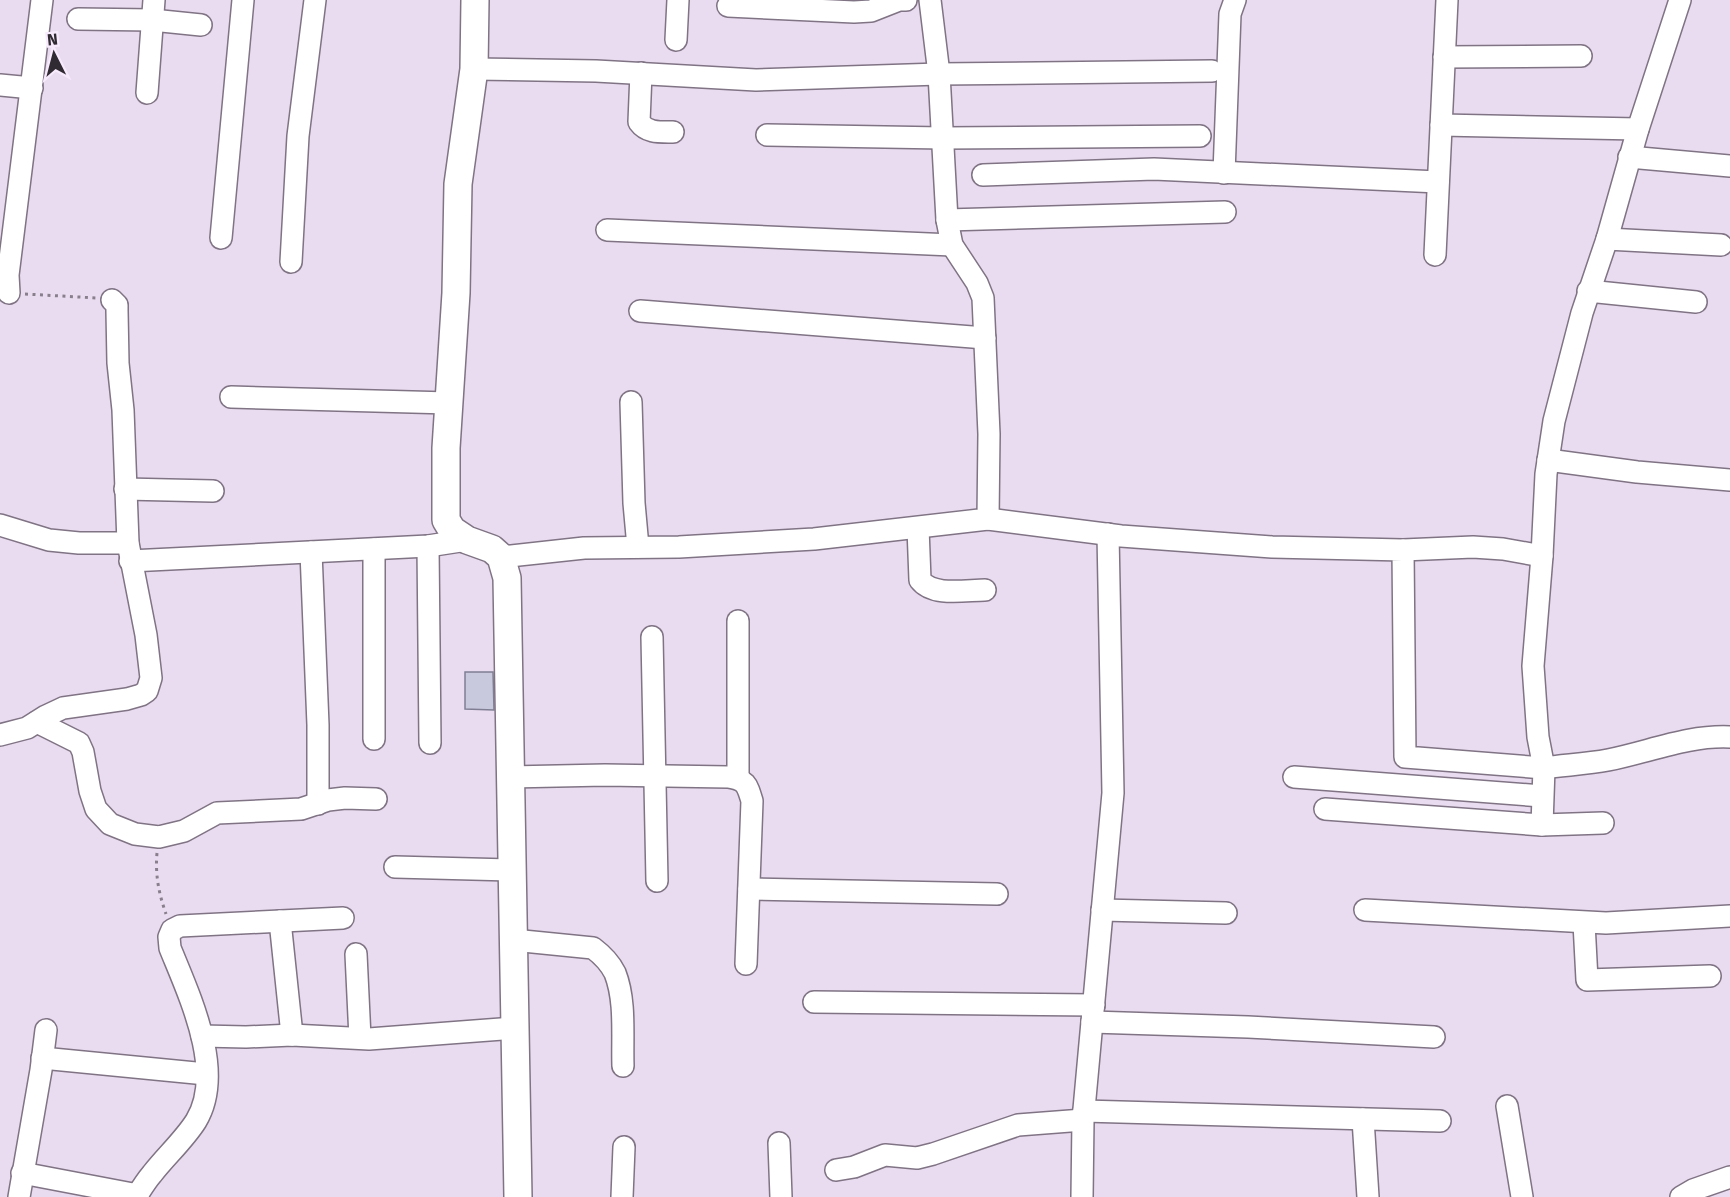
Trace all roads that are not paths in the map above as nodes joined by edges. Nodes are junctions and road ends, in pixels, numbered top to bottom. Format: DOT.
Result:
graph roads {
  1 [pos="42,0"];
  2 [pos="243,0"];
  3 [pos="315,0"];
  4 [pos="475,0"];
  5 [pos="678,0"];
  6 [pos="906,0"];
  7 [pos="930,0"];
  8 [pos="1235,0"];
  9 [pos="1448,0"];
  10 [pos="1680,0"];
  11 [pos="767,4"];
  12 [pos="728,6"];
  13 [pos="153,10"];
  14 [pos="78,19"];
  15 [pos="201,25"];
  16 [pos="676,40"];
  17 [pos="1581,56"];
  18 [pos="1444,57"];
  19 [pos="474,69"];
  20 [pos="1212,71"];
  21 [pos="641,73"];
  22 [pos="939,74"];
  23 [pos="0,86"];
  24 [pos="32,88"];
  25 [pos="147,93"];
  26 [pos="1441,125"];
  27 [pos="1638,129"];
  28 [pos="673,132"];
  29 [pos="767,135"];
  30 [pos="1200,136"];
  31 [pos="943,138"];
  32 [pos="1629,157"];
  33 [pos="1730,166"];
  34 [pos="1224,173"];
  35 [pos="983,176"];
  36 [pos="1438,182"];
  37 [pos="1226,212"];
  38 [pos="947,220"];
  39 [pos="607,230"];
  40 [pos="220,238"];
  41 [pos="1607,239"];
  42 [pos="952,245"];
  43 [pos="1721,245"];
  44 [pos="1435,255"];
  45 [pos="291,262"];
  46 [pos="1588,291"];
  47 [pos="9,293"];
  48 [pos="112,300"];
  49 [pos="1696,303"];
  50 [pos="640,311"];
  51 [pos="985,338"];
  52 [pos="231,397"];
  53 [pos="631,402"];
  54 [pos="449,403"];
  55 [pos="1548,460"];
  56 [pos="1730,480"];
  57 [pos="126,489"];
  58 [pos="213,491"];
  59 [pos="988,519"];
  60 [pos="0,525"];
  61 [pos="918,528"];
  62 [pos="1108,534"];
  63 [pos="467,540"];
  64 [pos="428,546"];
  65 [pos="638,547"];
  66 [pos="374,549"];
  67 [pos="1403,550"];
  68 [pos="129,552"];
  69 [pos="311,552"];
  70 [pos="1542,556"];
  71 [pos="501,557"];
  72 [pos="986,590"];
  73 [pos="738,621"];
  74 [pos="652,637"];
  75 [pos="37,722"];
  76 [pos="0,735"];
  77 [pos="1730,737"];
  78 [pos="374,739"];
  79 [pos="430,743"];
  80 [pos="1544,768"];
  81 [pos="654,776"];
  82 [pos="510,777"];
  83 [pos="1294,777"];
  84 [pos="738,778"];
  85 [pos="1542,796"];
  86 [pos="376,799"];
  87 [pos="318,804"];
  88 [pos="1325,809"];
  89 [pos="1604,823"];
  90 [pos="1542,825"];
  91 [pos="395,867"];
  92 [pos="512,870"];
  93 [pos="657,881"];
  94 [pos="749,889"];
  95 [pos="997,894"];
  96 [pos="1102,910"];
  97 [pos="1365,910"];
  98 [pos="1226,913"];
  99 [pos="1730,916"];
  100 [pos="343,918"];
  101 [pos="280,921"];
  102 [pos="1584,923"];
  103 [pos="513,940"];
  104 [pos="356,954"];
  105 [pos="746,964"];
  106 [pos="1710,976"];
  107 [pos="814,1002"];
  108 [pos="1093,1014"];
  109 [pos="515,1028"];
  110 [pos="46,1030"];
  111 [pos="292,1035"];
  112 [pos="202,1036"];
  113 [pos="1434,1037"];
  114 [pos="360,1038"];
  115 [pos="42,1058"];
  116 [pos="623,1066"];
  117 [pos="206,1074"];
  118 [pos="1507,1106"];
  119 [pos="1084,1115"];
  120 [pos="1363,1119"];
  121 [pos="1440,1121"];
  122 [pos="779,1143"];
  123 [pos="624,1147"];
  124 [pos="836,1170"];
  125 [pos="22,1173"];
  126 [pos="1730,1177"];
  127 [pos="137,1196"];
  128 [pos="19,1197"];
  129 [pos="518,1197"];
  130 [pos="622,1197"];
  131 [pos="781,1197"];
  132 [pos="1082,1197"];
  133 [pos="1368,1197"];
  134 [pos="1522,1197"];
  135 [pos="1681,1197"];
  1 -- 24 [label="street"];
  2 -- 40 [label="street"];
  3 -- 45 [label="street"];
  4 -- 19 [label="main road"];
  5 -- 16 [label="street"];
  6 -- 11 [label="street"];
  7 -- 22 [label="street"];
  8 -- 34 [label="street"];
  9 -- 18 [label="street"];
  10 -- 27 [label="street"];
  11 -- 12 [label="street"];
  13 -- 14 [label="street"];
  13 -- 15 [label="street"];
  13 -- 25 [label="street"];
  17 -- 18 [label="street"];
  18 -- 26 [label="street"];
  19 -- 21 [label="street"];
  19 -- 54 [label="main road"];
  20 -- 22 [label="street"];
  21 -- 22 [label="street"];
  21 -- 28 [label="street"];
  22 -- 31 [label="street"];
  23 -- 24 [label="street"];
  24 -- 47 [label="street"];
  26 -- 27 [label="street"];
  26 -- 36 [label="street"];
  27 -- 32 [label="street"];
  29 -- 31 [label="street"];
  30 -- 31 [label="street"];
  31 -- 38 [label="street"];
  32 -- 33 [label="street"];
  32 -- 41 [label="street"];
  34 -- 35 [label="street"];
  34 -- 36 [label="street"];
  36 -- 44 [label="street"];
  37 -- 38 [label="street"];
  38 -- 42 [label="street"];
  39 -- 42 [label="street"];
  41 -- 43 [label="street"];
  41 -- 46 [label="street"];
  42 -- 51 [label="street"];
  46 -- 49 [label="street"];
  46 -- 55 [label="street"];
  48 -- 57 [label="street"];
  50 -- 51 [label="street"];
  51 -- 59 [label="street"];
  52 -- 54 [label="street"];
  53 -- 65 [label="street"];
  54 -- 63 [label="main road"];
  55 -- 56 [label="street"];
  55 -- 70 [label="street"];
  57 -- 58 [label="street"];
  57 -- 68 [label="street"];
  59 -- 61 [label="street"];
  59 -- 62 [label="street"];
  60 -- 68 [label="street"];
  61 -- 65 [label="street"];
  61 -- 72 [label="street"];
  62 -- 67 [label="street"];
  62 -- 96 [label="street"];
  63 -- 64 [label="street"];
  63 -- 71 [label="main road"];
  64 -- 66 [label="street"];
  64 -- 79 [label="street"];
  65 -- 71 [label="street"];
  66 -- 69 [label="street"];
  66 -- 78 [label="street"];
  67 -- 70 [label="street"];
  67 -- 80 [label="street"];
  68 -- 69 [label="street"];
  68 -- 75 [label="street"];
  69 -- 87 [label="street"];
  70 -- 80 [label="street"];
  71 -- 82 [label="main road"];
  73 -- 84 [label="street"];
  74 -- 81 [label="street"];
  75 -- 76 [label="street"];
  75 -- 87 [label="street"];
  77 -- 80 [label="street"];
  80 -- 85 [label="street"];
  81 -- 82 [label="street"];
  81 -- 84 [label="street"];
  81 -- 93 [label="street"];
  82 -- 92 [label="main road"];
  83 -- 85 [label="street"];
  84 -- 94 [label="street"];
  85 -- 90 [label="street"];
  86 -- 87 [label="street"];
  88 -- 90 [label="street"];
  89 -- 90 [label="street"];
  91 -- 92 [label="street"];
  92 -- 103 [label="main road"];
  94 -- 95 [label="street"];
  94 -- 105 [label="street"];
  96 -- 98 [label="street"];
  96 -- 108 [label="street"];
  97 -- 102 [label="street"];
  99 -- 102 [label="street"];
  100 -- 101 [label="street"];
  101 -- 111 [label="street"];
  101 -- 112 [label="street"];
  102 -- 106 [label="street"];
  103 -- 109 [label="main road"];
  103 -- 116 [label="street"];
  104 -- 114 [label="street"];
  107 -- 108 [label="street"];
  108 -- 113 [label="street"];
  108 -- 119 [label="street"];
  109 -- 114 [label="street"];
  109 -- 129 [label="main road"];
  110 -- 115 [label="street"];
  111 -- 112 [label="street"];
  111 -- 114 [label="street"];
  112 -- 117 [label="street"];
  115 -- 117 [label="street"];
  115 -- 125 [label="street"];
  117 -- 127 [label="street"];
  118 -- 134 [label="street"];
  119 -- 120 [label="street"];
  119 -- 124 [label="street"];
  119 -- 132 [label="street"];
  120 -- 121 [label="street"];
  120 -- 133 [label="street"];
  122 -- 131 [label="street"];
  123 -- 130 [label="street"];
  125 -- 127 [label="street"];
  125 -- 128 [label="street"];
  126 -- 135 [label="street"];
}
